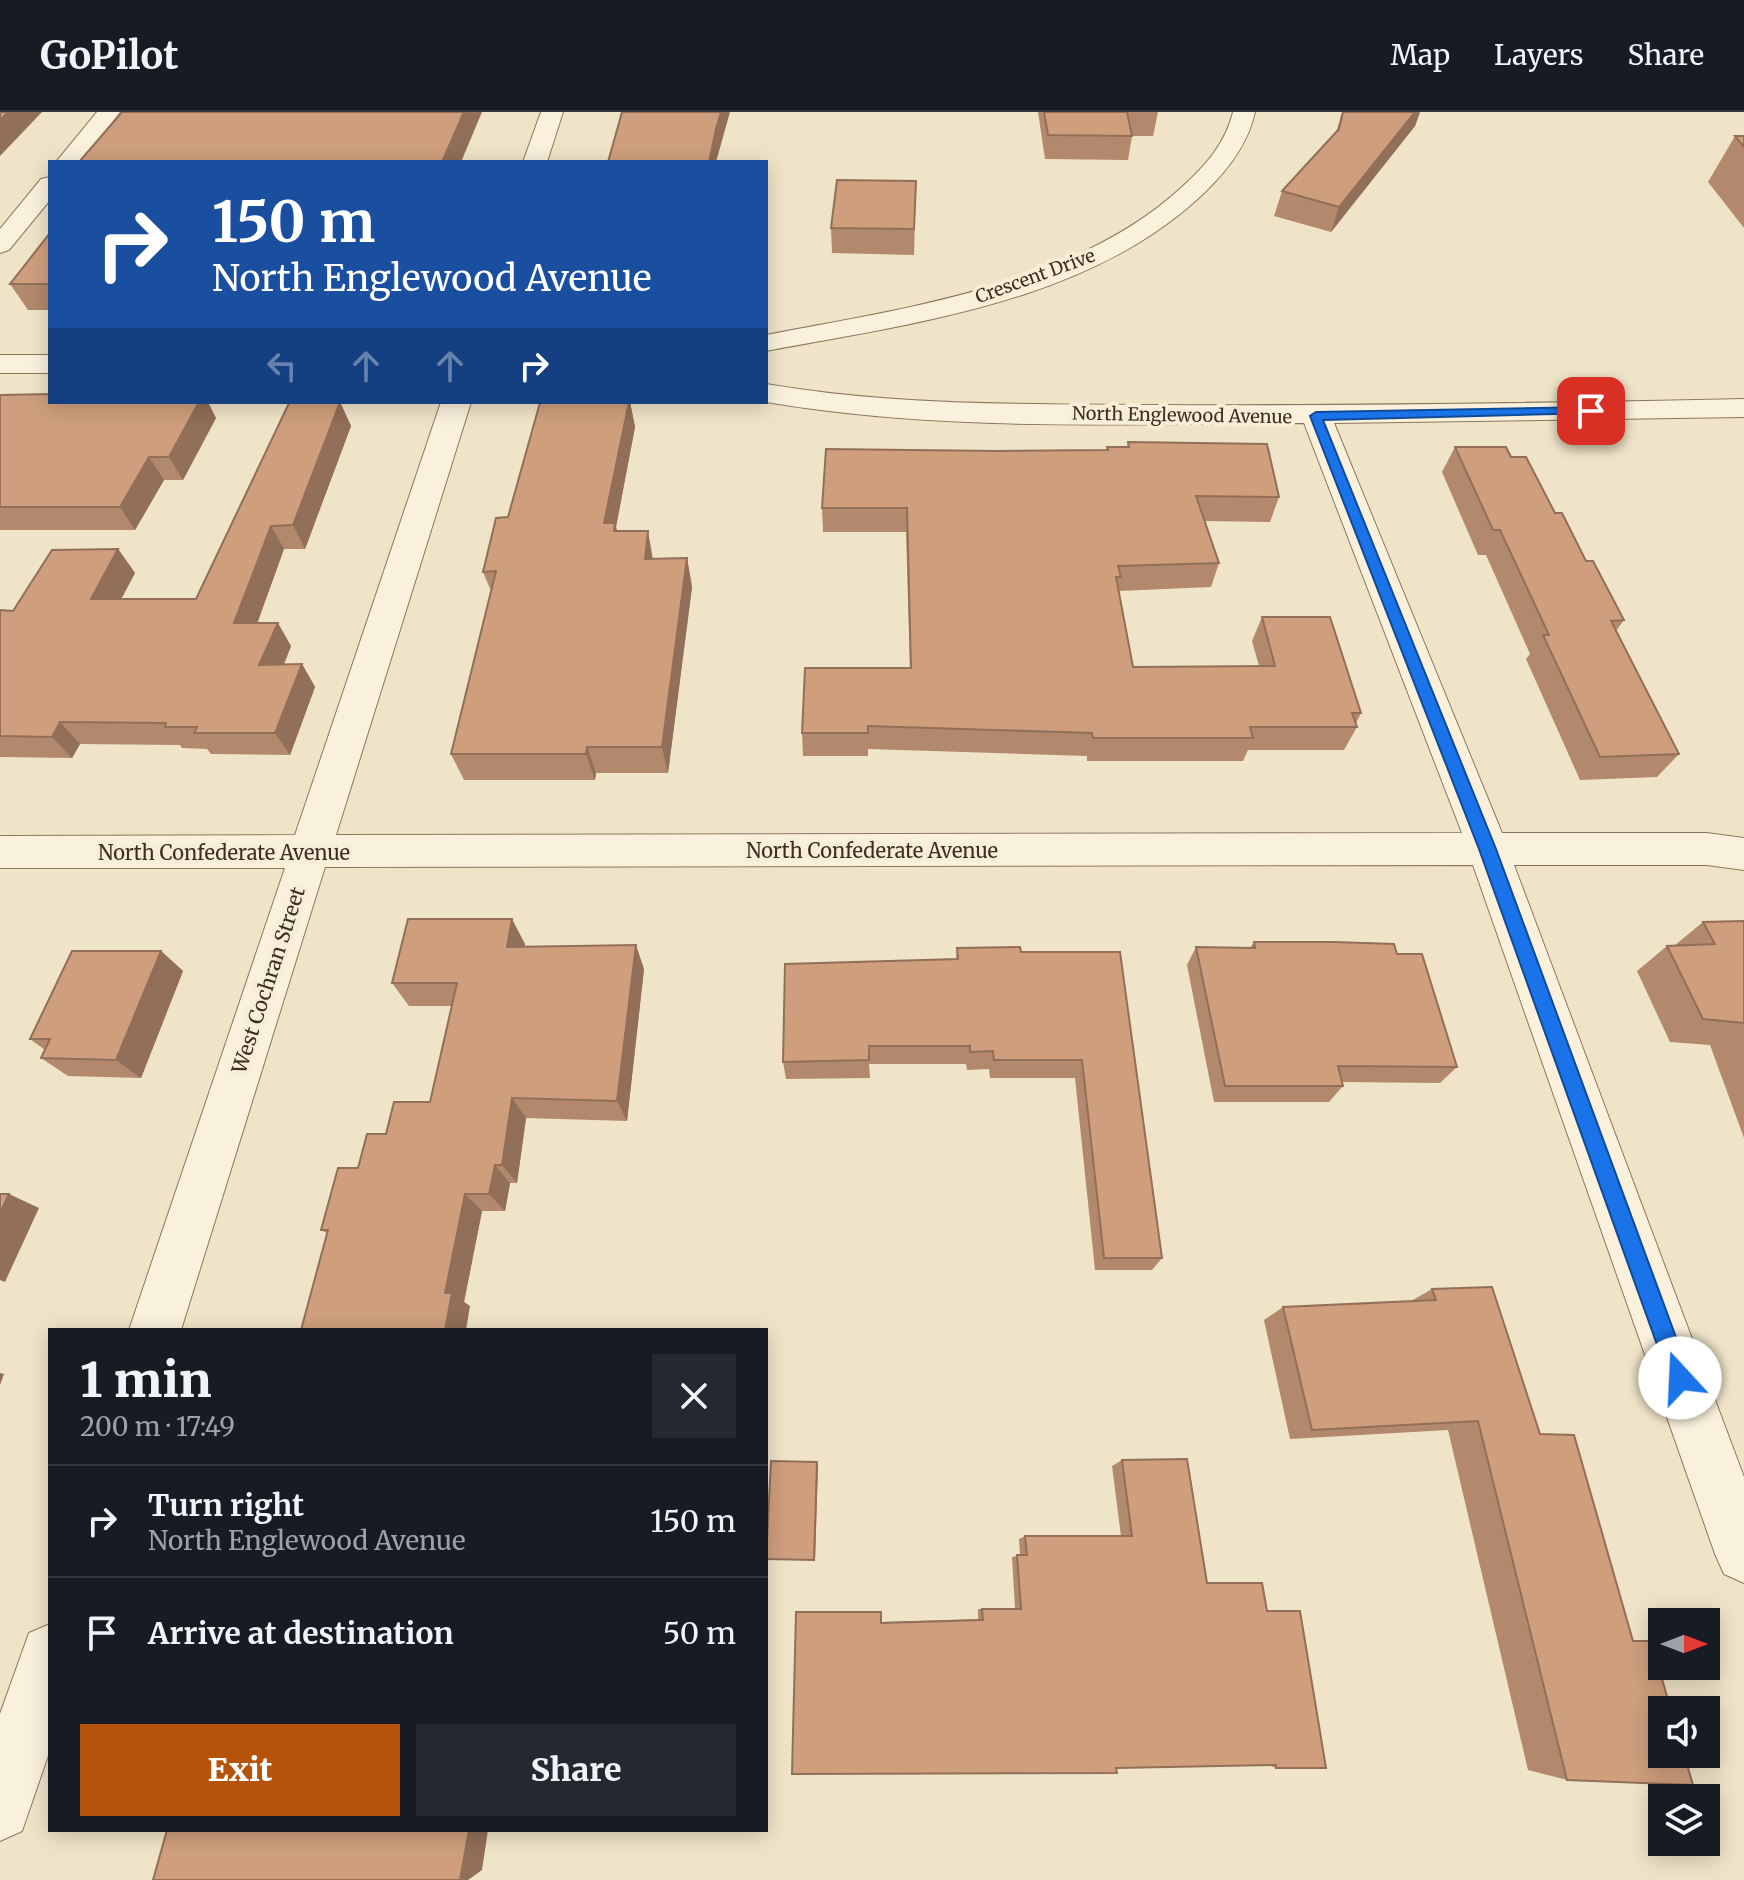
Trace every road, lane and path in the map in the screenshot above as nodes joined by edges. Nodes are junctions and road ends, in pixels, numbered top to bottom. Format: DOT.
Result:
graph roads {
  1 [pos="109,112"];
  2 [pos="552,112"];
  3 [pos="1244,112"];
  4 [pos="70,160"];
  5 [pos="536,160"];
  6 [pos="48,186"];
  7 [pos="0,245"];
  8 [pos="768,343"];
  9 [pos="0,364"];
  10 [pos="48,364"];
  11 [pos="768,393"];
  12 [pos="455,404"];
  13 [pos="1744,408"];
  14 [pos="1316,416"];
  15 [pos="1488,849"];
  16 [pos="310,851"];
  17 [pos="0,852"];
  18 [pos="1744,854"];
  19 [pos="156,1328"];
  20 [pos="1744,1554"];
  21 [pos="48,1660"];
  22 [pos="0,1809"];
  1 -- 4 [label="street"];
  2 -- 5 [label="street"];
  3 -- 8 [label="street, Crescent Drive"];
  6 -- 7 [label="street"];
  9 -- 10 [label="street"];
  11 -- 14 [label="street, North Englewood Avenue"];
  12 -- 16 [label="street, West Cochran Street"];
  13 -- 14 [label="street, North Englewood Avenue"];
  14 -- 15 [label="street"];
  15 -- 16 [label="street, North Confederate Avenue"];
  15 -- 18 [label="street, North Confederate Avenue"];
  15 -- 20 [label="street"];
  16 -- 17 [label="street, North Confederate Avenue"];
  16 -- 19 [label="street, West Cochran Street"];
  21 -- 22 [label="street"];
}
